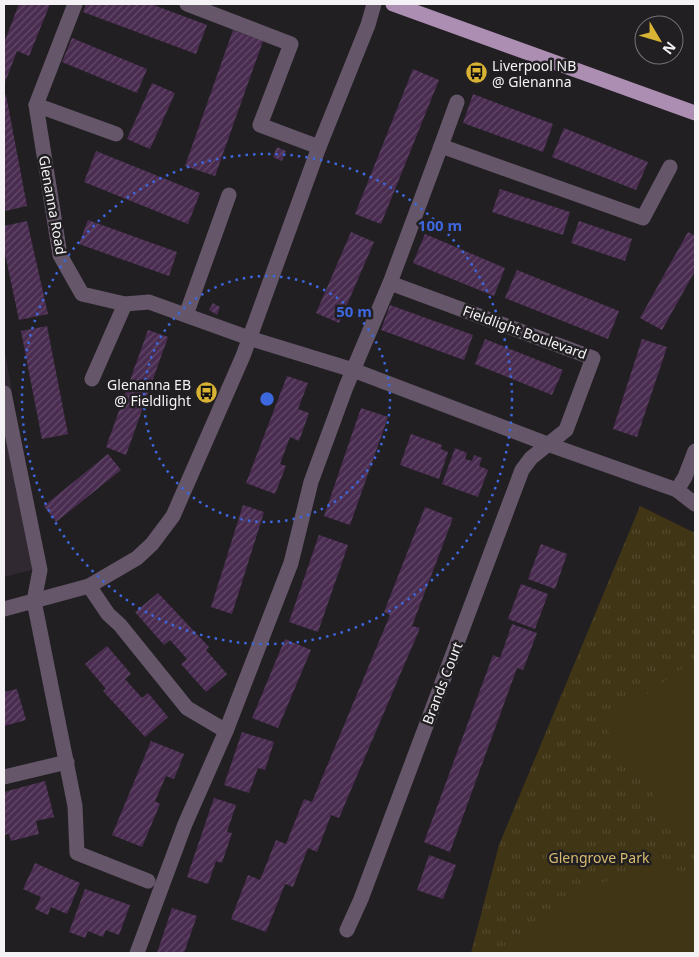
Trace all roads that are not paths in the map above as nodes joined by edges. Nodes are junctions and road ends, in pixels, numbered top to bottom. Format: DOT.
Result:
graph roads {
  1 [pos="75,4"];
  2 [pos="187,4"];
  3 [pos="374,4"];
  4 [pos="393,4"];
  5 [pos="457,102"];
  6 [pos="36,105"];
  7 [pos="695,113"];
  8 [pos="116,134"];
  9 [pos="441,146"];
  10 [pos="319,147"];
  11 [pos="670,167"];
  12 [pos="229,195"];
  13 [pos="390,283"];
  14 [pos="125,304"];
  15 [pos="186,316"];
  16 [pos="249,338"];
  17 [pos="353,370"];
  18 [pos="92,379"];
  19 [pos="4,393"];
  20 [pos="550,445"];
  21 [pos="695,450"];
  22 [pos="677,490"];
  23 [pos="695,504"];
  24 [pos="89,586"];
  25 [pos="34,601"];
  26 [pos="4,609"];
  27 [pos="226,731"];
  28 [pos="67,762"];
  29 [pos="4,777"];
  30 [pos="148,881"];
  31 [pos="347,930"];
  32 [pos="137,953"];
  1 -- 6 [label="street"];
  2 -- 10 [label="street"];
  3 -- 10 [label="street"];
  4 -- 7 [label="main road"];
  5 -- 9 [label="street"];
  6 -- 8 [label="street"];
  6 -- 14 [label="street, Glenanna Road"];
  9 -- 11 [label="street"];
  9 -- 13 [label="street"];
  10 -- 16 [label="street"];
  12 -- 15 [label="street"];
  13 -- 17 [label="street"];
  13 -- 20 [label="street, Fieldlight Boulevard"];
  14 -- 15 [label="street, Glenanna Road"];
  14 -- 18 [label="street"];
  15 -- 16 [label="street, Glenanna Road"];
  16 -- 17 [label="street"];
  16 -- 24 [label="street"];
  17 -- 20 [label="street"];
  17 -- 27 [label="street"];
  19 -- 25 [label="street"];
  20 -- 22 [label="street"];
  20 -- 31 [label="street, Brands Court"];
  21 -- 22 [label="street"];
  22 -- 23 [label="street"];
  24 -- 25 [label="street"];
  24 -- 27 [label="street"];
  25 -- 26 [label="street"];
  25 -- 28 [label="street"];
  27 -- 32 [label="street"];
  28 -- 29 [label="street"];
  28 -- 30 [label="street"];
}
